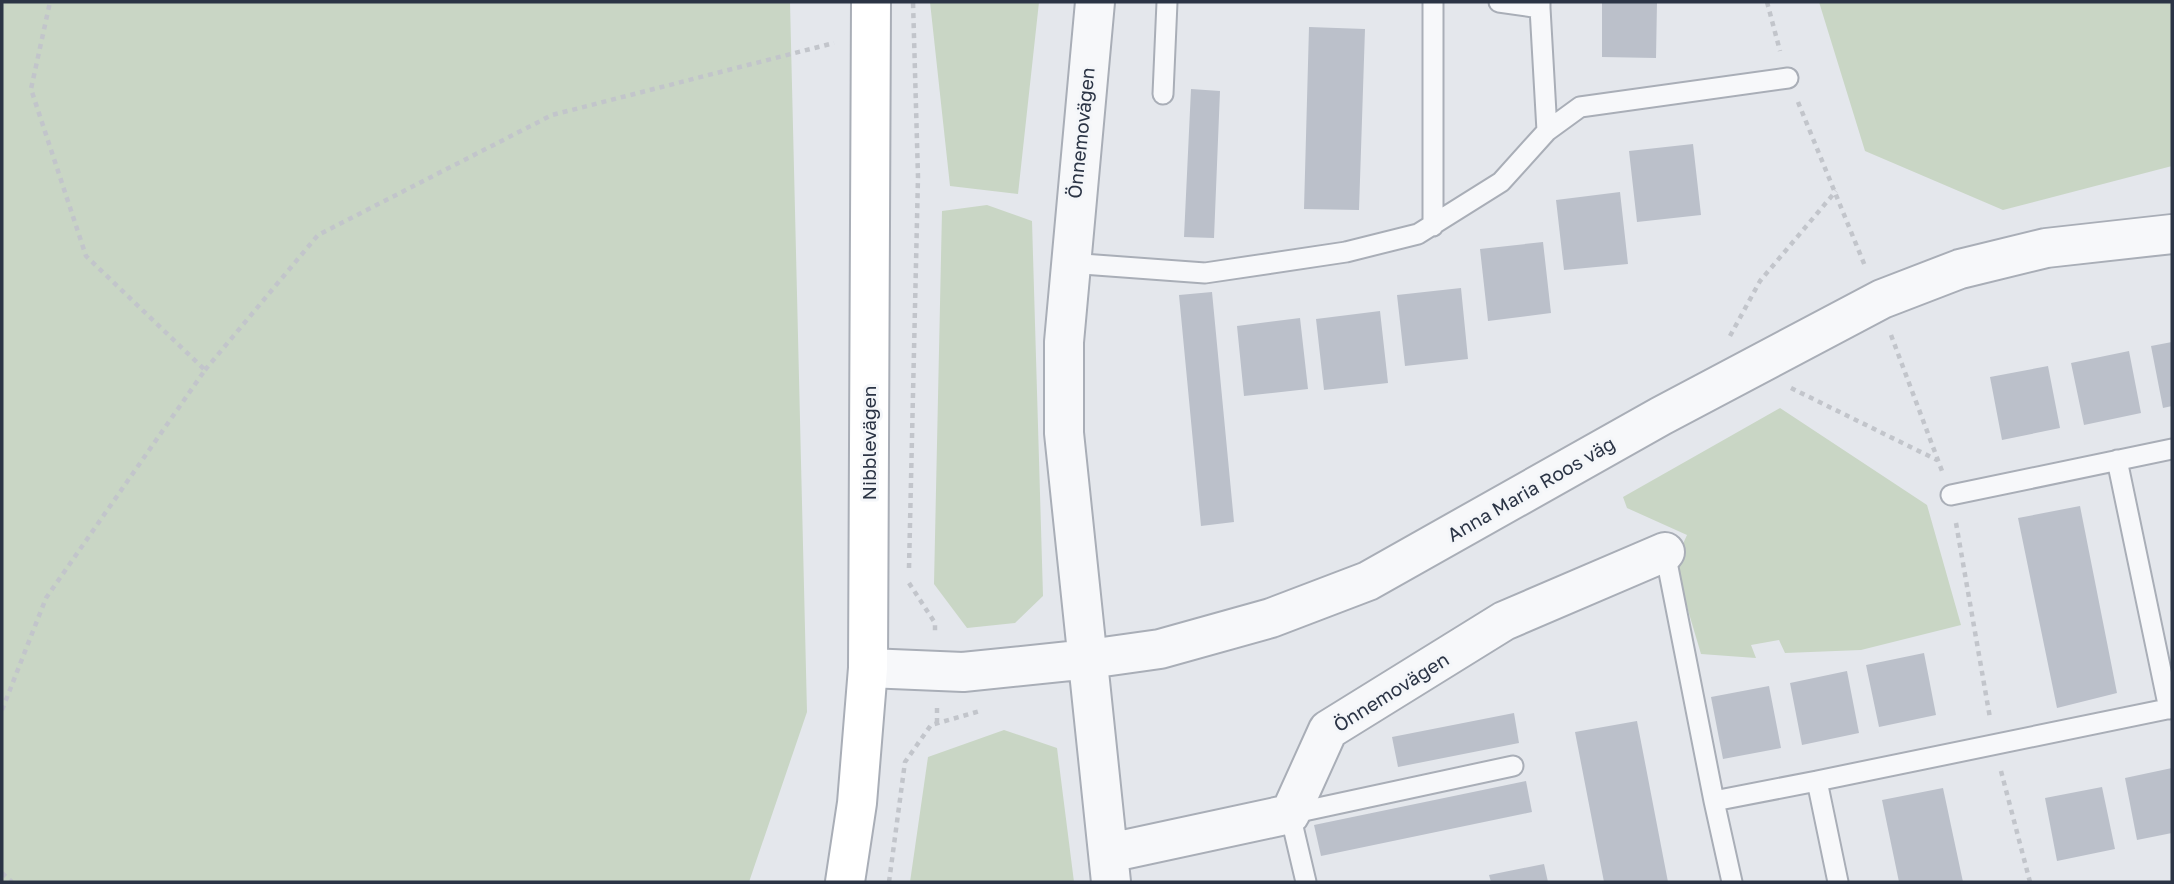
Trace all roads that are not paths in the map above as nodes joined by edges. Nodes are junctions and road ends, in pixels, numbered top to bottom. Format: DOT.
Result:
graph roads {
  1 [pos="1095,2"];
  2 [pos="1167,2"];
  3 [pos="1433,2"];
  4 [pos="1499,2"];
  5 [pos="1540,5"];
  6 [pos="871,18"];
  7 [pos="1788,78"];
  8 [pos="1163,94"];
  9 [pos="1547,131"];
  10 [pos="1433,226"];
  11 [pos="2172,234"];
  12 [pos="1069,264"];
  13 [pos="2172,449"];
  14 [pos="2117,460"];
  15 [pos="1951,495"];
  16 [pos="1665,552"];
  17 [pos="1089,659"];
  18 [pos="868,668"];
  19 [pos="2171,708"];
  20 [pos="1513,766"];
  21 [pos="1817,780"];
  22 [pos="1714,801"];
  23 [pos="1290,814"];
  24 [pos="1110,868"];
  25 [pos="845,882"];
  26 [pos="1306,882"];
  27 [pos="1732,882"];
  28 [pos="1838,882"];
  1 -- 12 [label="street, Önnemovägen"];
  2 -- 8 [label="lane"];
  3 -- 10 [label="lane"];
  4 -- 5 [label="lane"];
  5 -- 9 [label="lane"];
  6 -- 18 [label="street, Nibblevägen"];
  7 -- 9 [label="lane"];
  9 -- 10 [label="lane"];
  10 -- 12 [label="lane"];
  11 -- 17 [label="street, Anna Maria Roos väg"];
  12 -- 17 [label="street, Önnemovägen"];
  13 -- 14 [label="lane"];
  14 -- 15 [label="lane"];
  14 -- 19 [label="lane"];
  16 -- 22 [label="lane"];
  16 -- 23 [label="street, Önnemovägen"];
  17 -- 18 [label="street, Anna Maria Roos väg"];
  17 -- 24 [label="street, Önnemovägen"];
  18 -- 25 [label="street, Nibblevägen"];
  19 -- 21 [label="lane"];
  20 -- 23 [label="lane"];
  21 -- 22 [label="lane"];
  21 -- 28 [label="lane"];
  22 -- 27 [label="lane"];
  23 -- 24 [label="street, Önnemovägen"];
  23 -- 26 [label="lane"];
}
